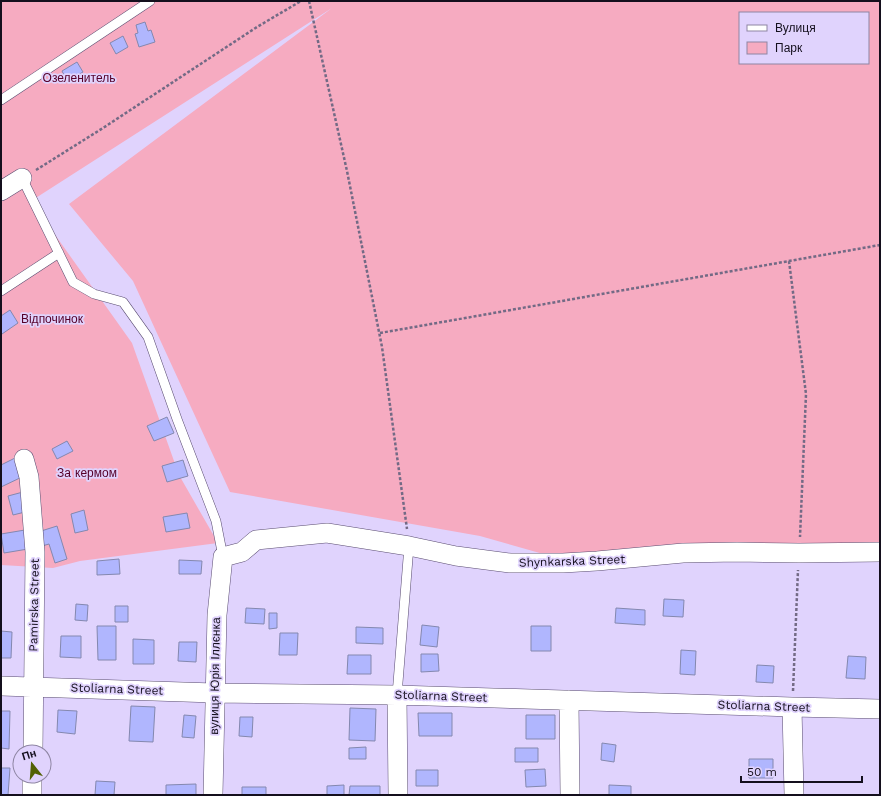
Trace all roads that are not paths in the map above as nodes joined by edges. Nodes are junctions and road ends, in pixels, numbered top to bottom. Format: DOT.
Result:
graph roads {
  1 [pos="150,1"];
  2 [pos="1,100"];
  3 [pos="22,178"];
  4 [pos="1,191"];
  5 [pos="59,253"];
  6 [pos="1,291"];
  7 [pos="24,459"];
  8 [pos="409,546"];
  9 [pos="880,552"];
  10 [pos="223,557"];
  11 [pos="1,686"];
  12 [pos="34,686"];
  13 [pos="214,693"];
  14 [pos="397,695"];
  15 [pos="569,700"];
  16 [pos="792,707"];
  17 [pos="880,709"];
  18 [pos="33,744"];
  19 [pos="32,784"];
  20 [pos="32,795"];
  21 [pos="213,795"];
  22 [pos="398,795"];
  23 [pos="570,795"];
  24 [pos="794,795"];
  1 -- 2 [label="lane"];
  3 -- 4 [label="street"];
  3 -- 5 [label="lane"];
  5 -- 6 [label="lane"];
  5 -- 10 [label="lane"];
  7 -- 12 [label="street, Pamirska Street"];
  8 -- 9 [label="street, Shynkarska Street"];
  8 -- 10 [label="street, Shynkarska Street"];
  8 -- 14 [label="lane"];
  10 -- 13 [label="street, вулиця Юрія Іллєнка"];
  11 -- 12 [label="street, Stoliarna Street"];
  12 -- 13 [label="street, Stoliarna Street"];
  12 -- 18 [label="street, Pamirska Street"];
  13 -- 14 [label="street, Stoliarna Street"];
  13 -- 21 [label="street, вулиця Юрія Іллєнка"];
  14 -- 15 [label="street, Stoliarna Street"];
  14 -- 22 [label="street"];
  15 -- 16 [label="street, Stoliarna Street"];
  15 -- 23 [label="street"];
  16 -- 17 [label="street, Stoliarna Street"];
  16 -- 24 [label="street"];
  19 -- 20 [label="street"];
}
